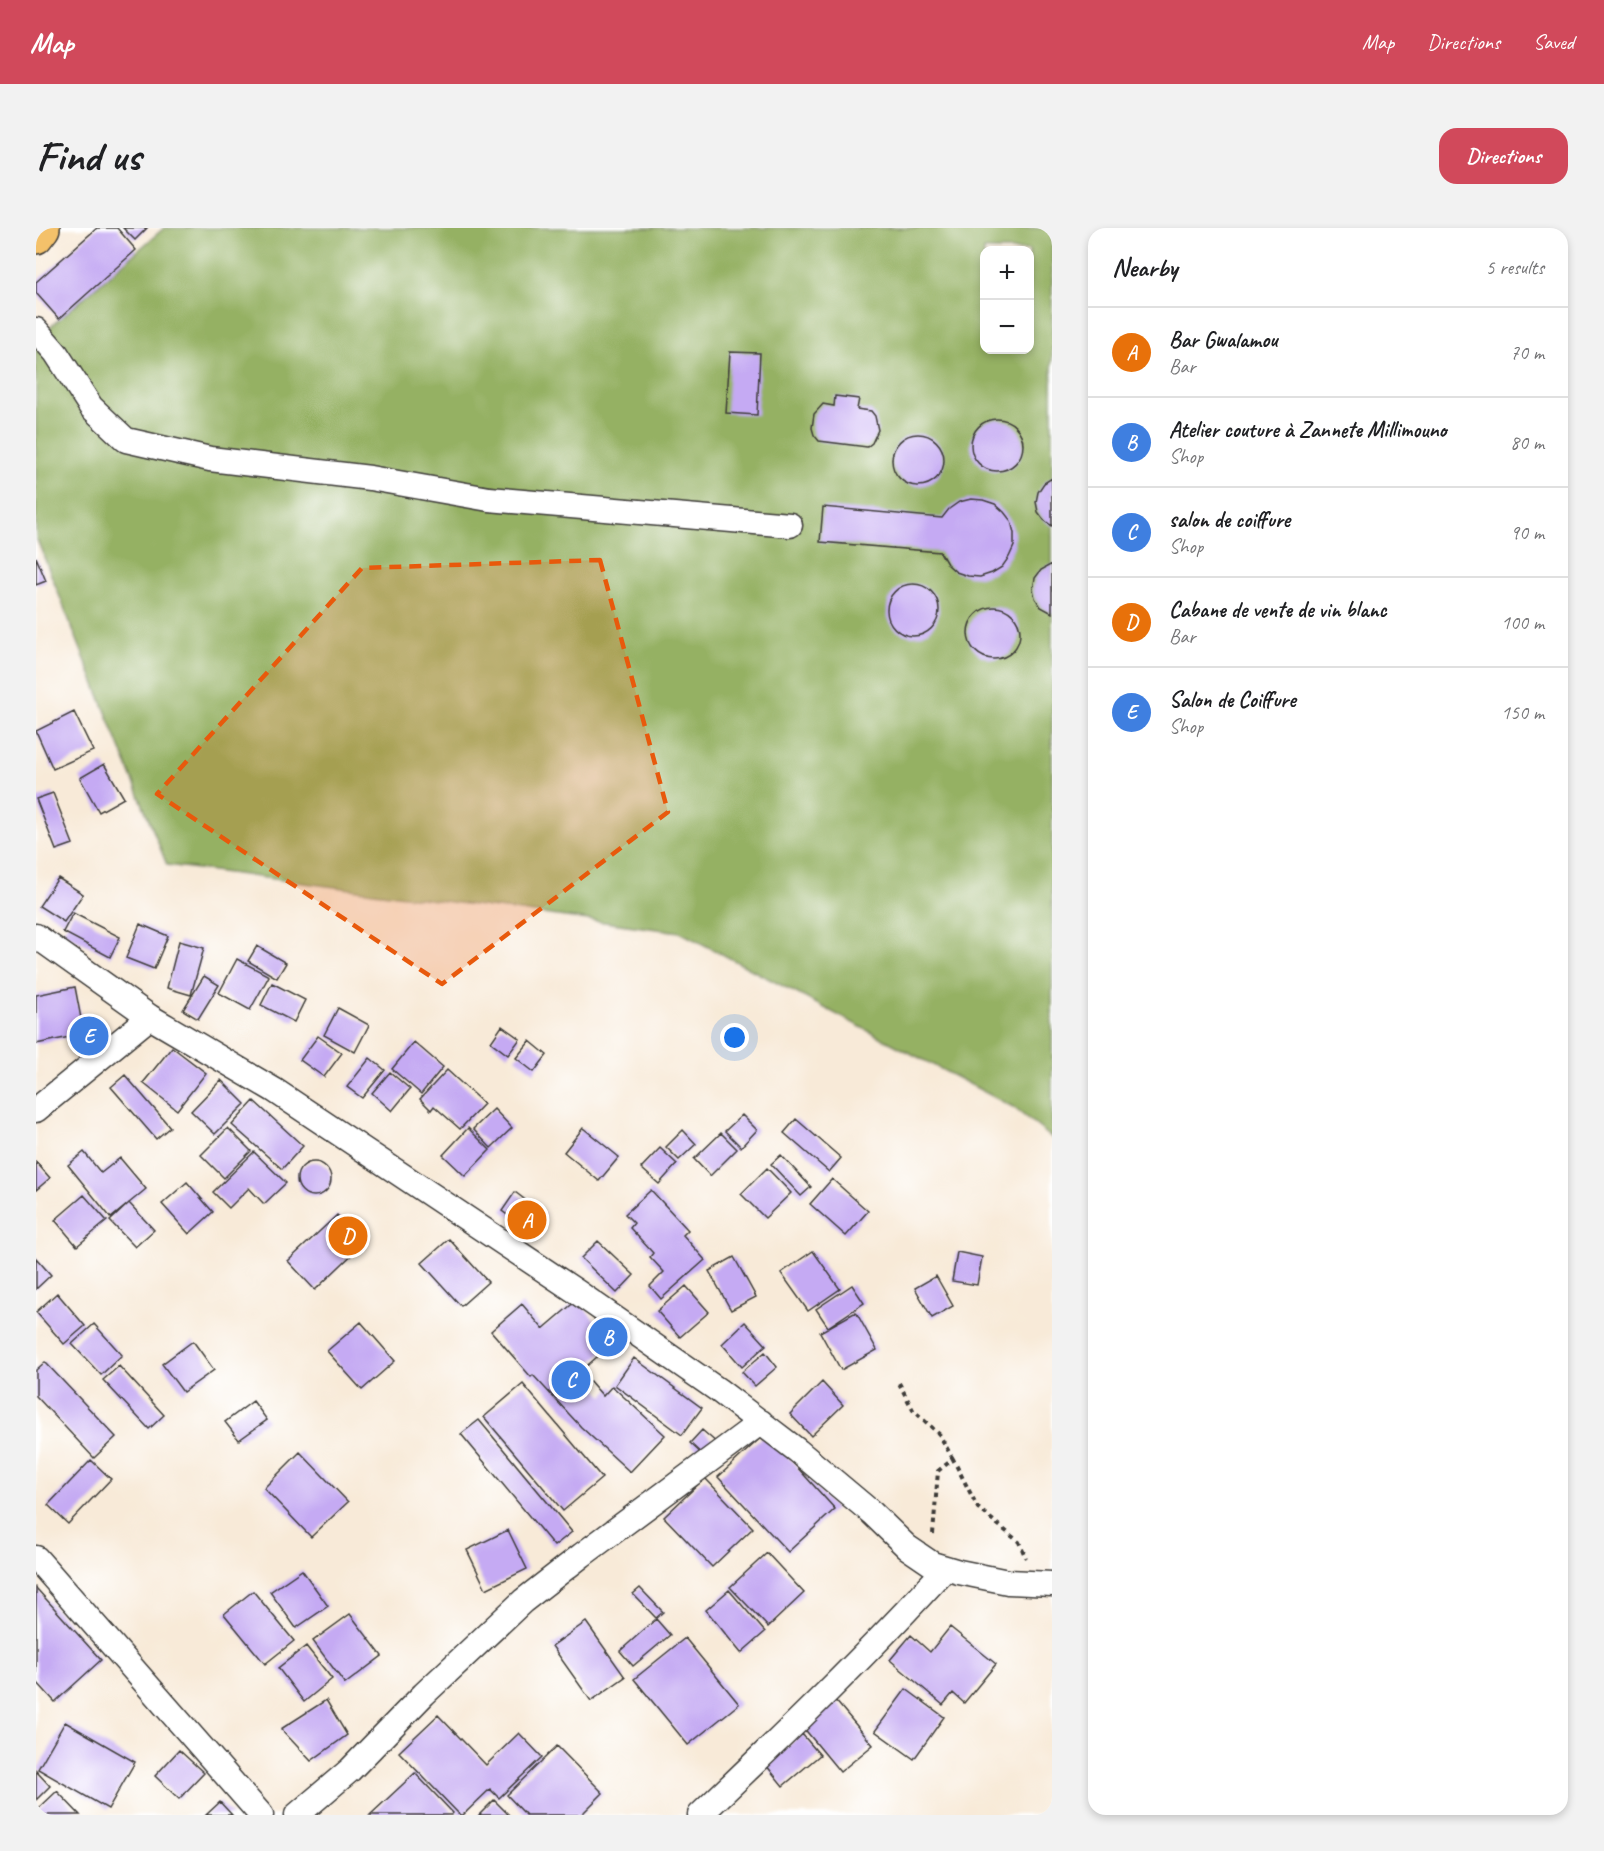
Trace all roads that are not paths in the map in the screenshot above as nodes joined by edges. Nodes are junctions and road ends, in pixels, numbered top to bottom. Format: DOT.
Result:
graph roads {
  1 [pos="36,330"];
  2 [pos="790,525"];
  3 [pos="36,936"];
  4 [pos="150,1017"];
  5 [pos="36,1110"];
  6 [pos="761,1422"];
  7 [pos="36,1558"];
  8 [pos="939,1566"];
  9 [pos="1041,1583"];
  10 [pos="261,1815"];
  11 [pos="297,1815"];
  12 [pos="700,1815"];
  1 -- 2 [label="street"];
  3 -- 4 [label="street"];
  4 -- 5 [label="street"];
  4 -- 6 [label="street"];
  6 -- 8 [label="street"];
  6 -- 11 [label="street"];
  7 -- 10 [label="street"];
  8 -- 9 [label="street"];
  8 -- 12 [label="street"];
}
